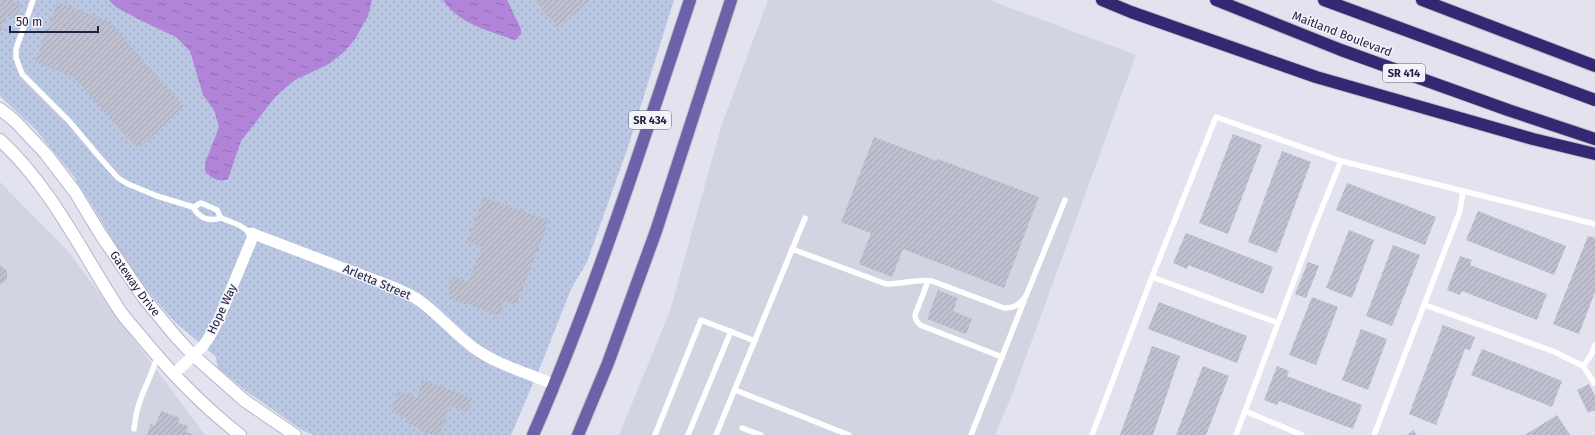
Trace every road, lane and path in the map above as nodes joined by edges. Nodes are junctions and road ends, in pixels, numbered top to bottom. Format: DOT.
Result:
graph roads {
  1 [pos="33,0"];
  2 [pos="690,0"];
  3 [pos="731,0"];
  4 [pos="1102,0"];
  5 [pos="1216,0"];
  6 [pos="1324,0"];
  7 [pos="1422,0"];
  8 [pos="1595,66"];
  9 [pos="1595,100"];
  10 [pos="0,109"];
  11 [pos="1595,139"];
  12 [pos="0,140"];
  13 [pos="1595,154"];
  14 [pos="1341,161"];
  15 [pos="1463,191"];
  16 [pos="1065,200"];
  17 [pos="193,207"];
  18 [pos="221,218"];
  19 [pos="805,218"];
  20 [pos="1595,224"];
  21 [pos="253,233"];
  22 [pos="792,249"];
  23 [pos="1152,277"];
  24 [pos="928,281"];
  25 [pos="1026,296"];
  26 [pos="1425,304"];
  27 [pos="1278,323"];
  28 [pos="731,331"];
  29 [pos="755,340"];
  30 [pos="1595,345"];
  31 [pos="193,355"];
  32 [pos="158,356"];
  33 [pos="1002,357"];
  34 [pos="1583,366"];
  35 [pos="174,374"];
  36 [pos="1595,384"];
  37 [pos="555,385"];
  38 [pos="735,390"];
  39 [pos="1245,411"];
  40 [pos="742,428"];
  41 [pos="134,429"];
  42 [pos="240,435"];
  43 [pos="295,435"];
  44 [pos="533,435"];
  45 [pos="578,435"];
  46 [pos="655,435"];
  47 [pos="688,435"];
  48 [pos="716,435"];
  49 [pos="761,435"];
  50 [pos="849,435"];
  51 [pos="972,435"];
  52 [pos="1092,435"];
  53 [pos="1236,435"];
  54 [pos="1302,435"];
  55 [pos="1374,435"];
  1 -- 17 [label="lane"];
  2 -- 37 [label="main road, SR 434"];
  3 -- 45 [label="main road, SR 434"];
  4 -- 13 [label="highway"];
  5 -- 11 [label="highway, Maitland Boulevard / SR 414"];
  6 -- 9 [label="highway, Maitland Boulevard"];
  7 -- 8 [label="highway"];
  10 -- 31 [label="street, Gateway Drive"];
  12 -- 32 [label="street, Gateway Drive"];
  14 -- 15 [label="lane"];
  14 -- 23 [label="lane"];
  14 -- 27 [label="lane"];
  15 -- 20 [label="lane"];
  15 -- 26 [label="lane"];
  16 -- 25 [label="lane"];
  17 -- 18 [label="lane"];
  17 -- 18 [label="lane"];
  18 -- 21 [label="lane"];
  19 -- 22 [label="lane"];
  21 -- 31 [label="street, Hope Way"];
  21 -- 37 [label="street, Arletta Street"];
  22 -- 24 [label="lane"];
  22 -- 29 [label="lane"];
  23 -- 27 [label="lane"];
  23 -- 52 [label="lane"];
  24 -- 25 [label="lane"];
  24 -- 33 [label="lane"];
  25 -- 33 [label="lane"];
  26 -- 34 [label="lane"];
  26 -- 55 [label="lane"];
  27 -- 39 [label="lane"];
  28 -- 29 [label="lane"];
  28 -- 46 [label="lane"];
  28 -- 47 [label="lane"];
  29 -- 38 [label="lane"];
  30 -- 34 [label="lane"];
  31 -- 35 [label="street, Hope Way"];
  31 -- 43 [label="street, Gateway Drive"];
  32 -- 35 [label="street, Gateway Drive"];
  32 -- 41 [label="lane"];
  33 -- 51 [label="lane"];
  34 -- 36 [label="lane"];
  35 -- 42 [label="street, Gateway Drive"];
  37 -- 44 [label="main road, SR 434"];
  38 -- 48 [label="lane"];
  38 -- 50 [label="lane"];
  39 -- 53 [label="lane"];
  39 -- 54 [label="lane"];
  40 -- 49 [label="lane"];
}
